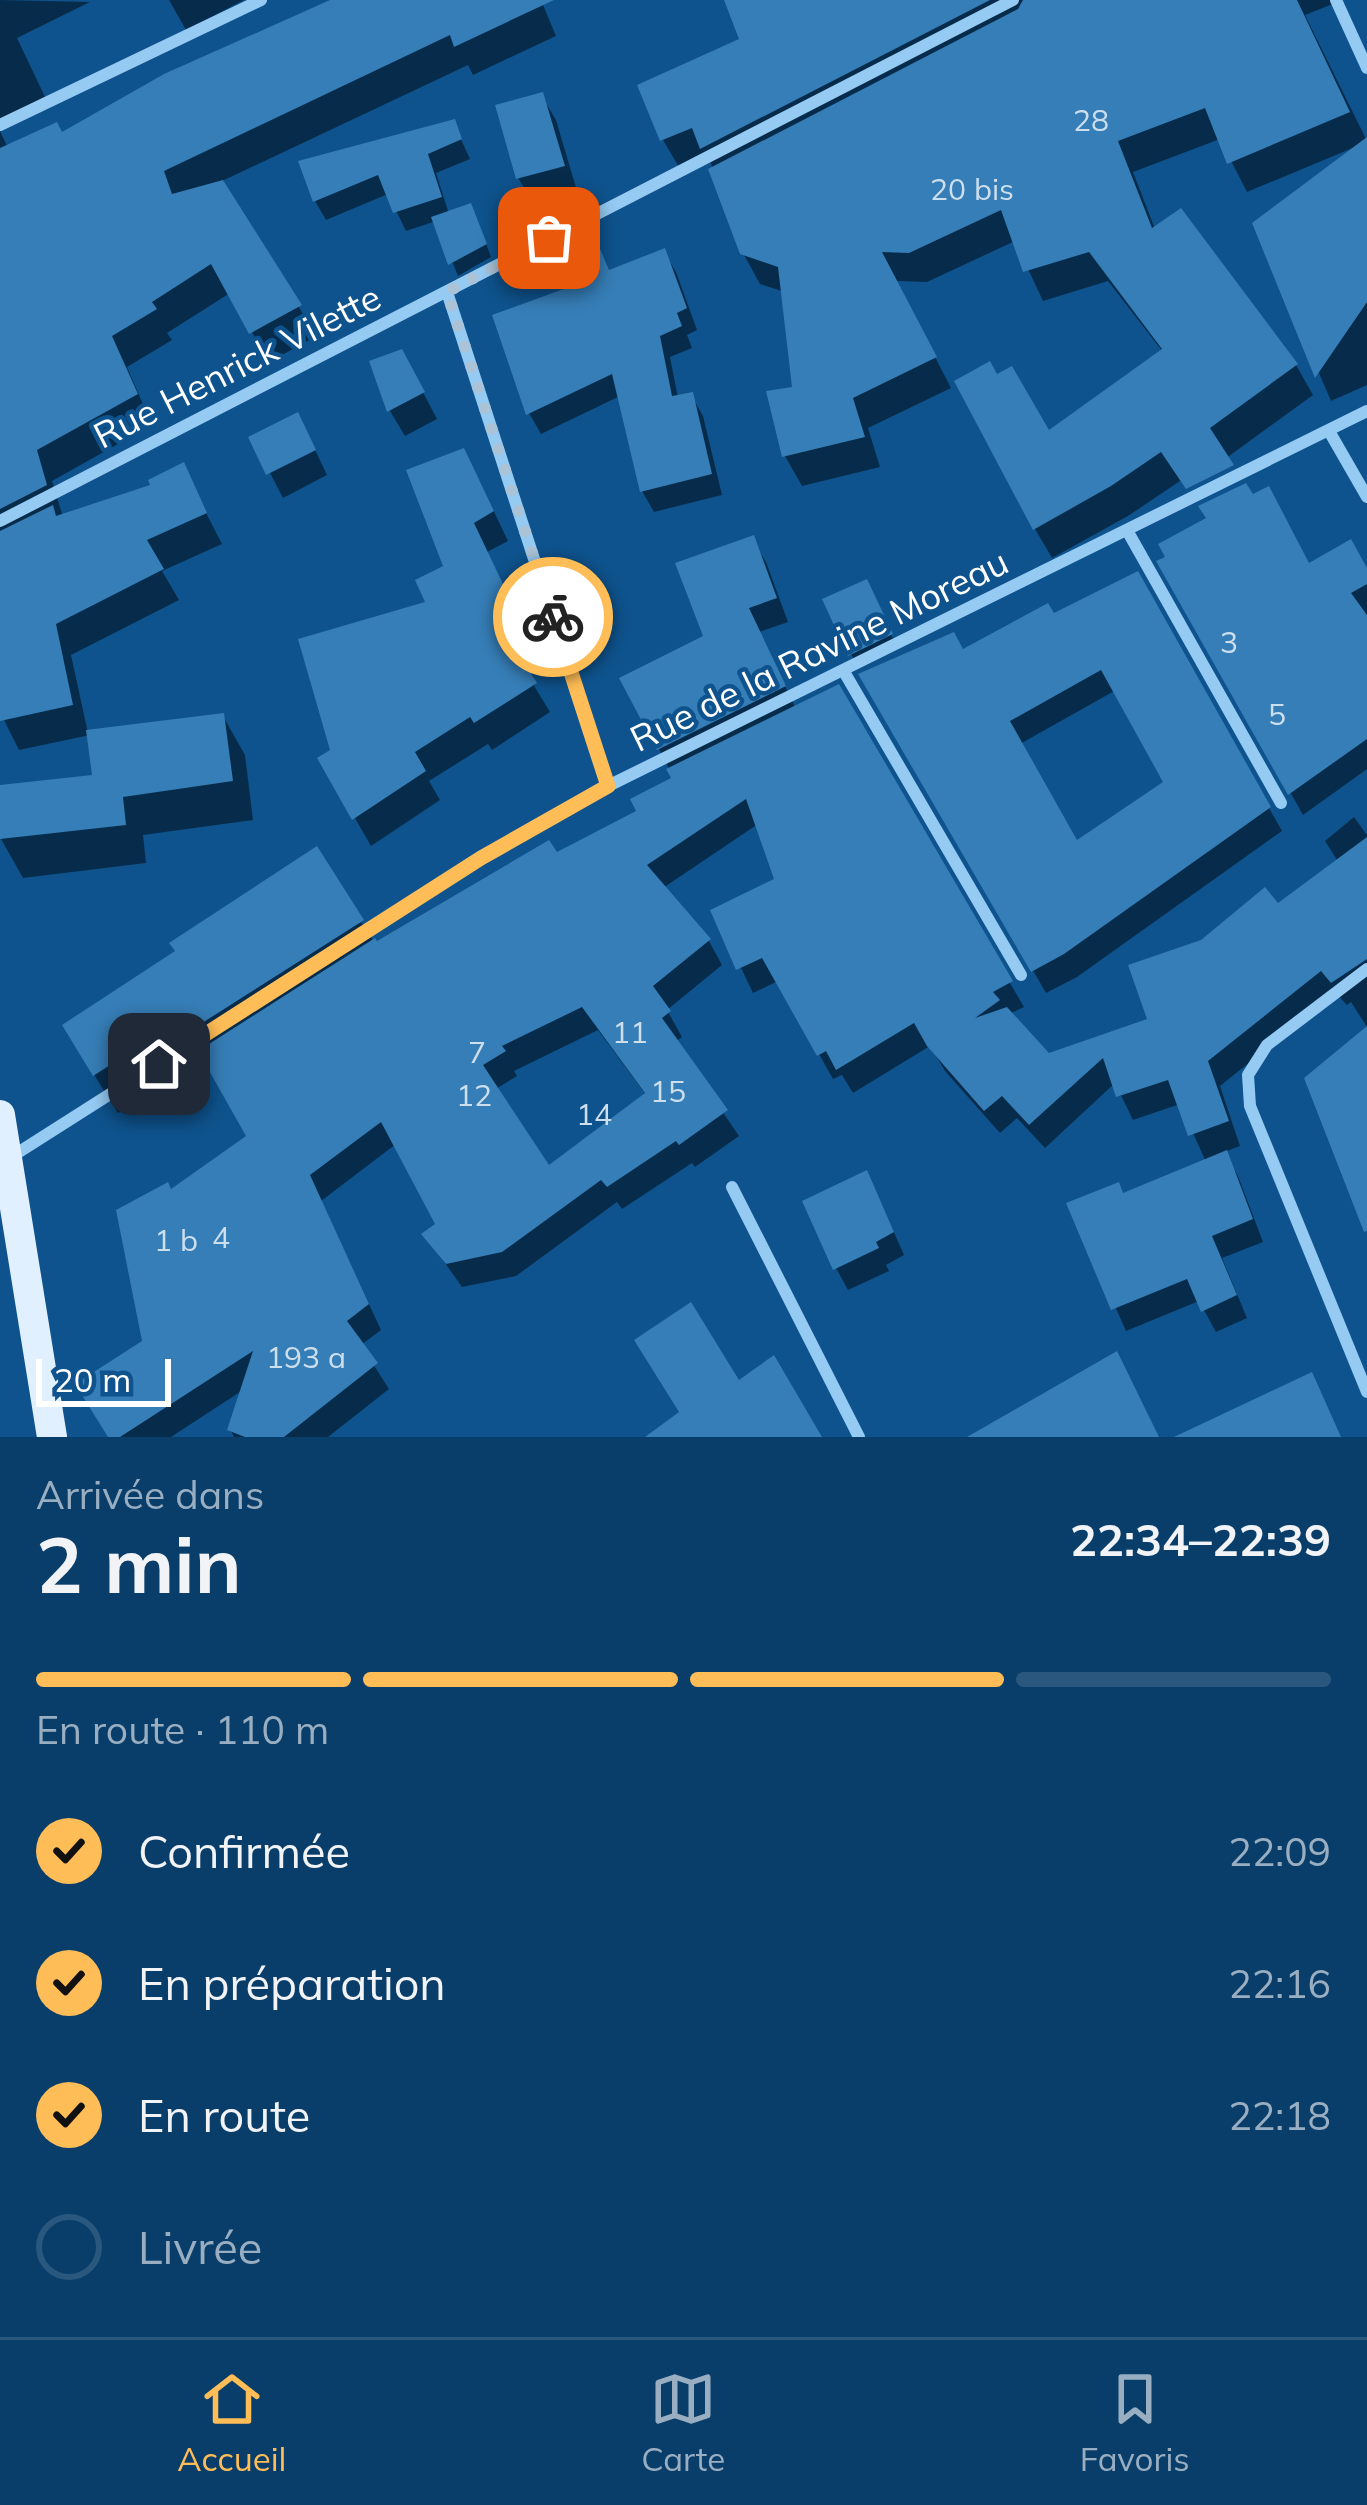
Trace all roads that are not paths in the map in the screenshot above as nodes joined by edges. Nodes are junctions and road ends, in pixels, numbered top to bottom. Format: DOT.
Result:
graph roads {
  1 [pos="261,0"];
  2 [pos="1012,0"];
  3 [pos="1336,0"];
  4 [pos="1367,68"];
  5 [pos="0,125"];
  6 [pos="447,292"];
  7 [pos="1367,411"];
  8 [pos="1329,431"];
  9 [pos="1367,497"];
  10 [pos="0,521"];
  11 [pos="1127,532"];
  12 [pos="843,670"];
  13 [pos="608,786"];
  14 [pos="1281,803"];
  15 [pos="1367,969"];
  16 [pos="1021,976"];
  17 [pos="0,1115"];
  18 [pos="7,1160"];
  19 [pos="732,1187"];
  20 [pos="1367,1391"];
  21 [pos="52,1437"];
  22 [pos="859,1437"];
  1 -- 5 [label="street"];
  2 -- 6 [label="street, Rue Henrick Vilette"];
  3 -- 4 [label="street"];
  6 -- 10 [label="street, Rue Henrick Vilette"];
  6 -- 13 [label="street"];
  7 -- 8 [label="street, Rue de la Ravine Moreau"];
  8 -- 9 [label="street"];
  8 -- 11 [label="street, Rue de la Ravine Moreau"];
  11 -- 12 [label="street, Rue de la Ravine Moreau"];
  11 -- 14 [label="street"];
  12 -- 13 [label="street, Rue de la Ravine Moreau"];
  12 -- 16 [label="street"];
  13 -- 18 [label="street, Rue de la Ravine Moreau"];
  15 -- 20 [label="street"];
  17 -- 18 [label="main road"];
  18 -- 21 [label="main road"];
  19 -- 22 [label="street"];
}
